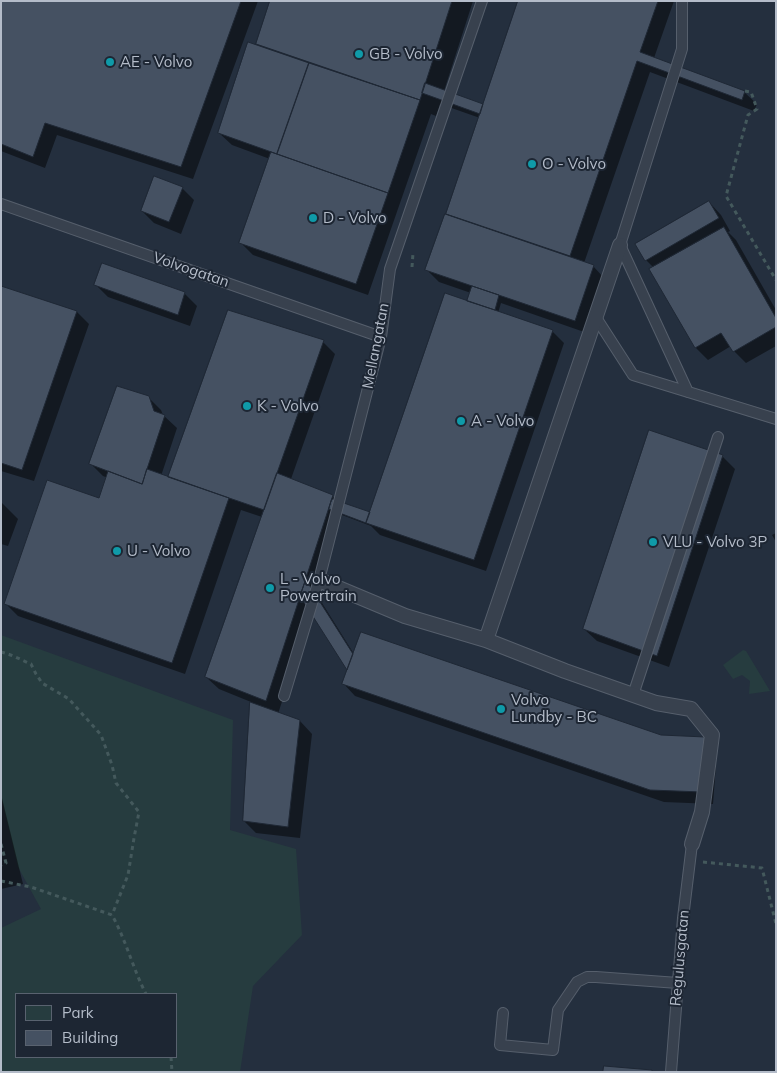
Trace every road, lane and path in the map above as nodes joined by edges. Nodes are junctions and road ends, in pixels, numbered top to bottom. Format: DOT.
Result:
graph roads {
  1 [pos="482,1"];
  2 [pos="682,1"];
  3 [pos="745,91"];
  4 [pos="1,204"];
  5 [pos="620,245"];
  6 [pos="776,280"];
  7 [pos="595,316"];
  8 [pos="381,337"];
  9 [pos="688,392"];
  10 [pos="776,419"];
  11 [pos="718,437"];
  12 [pos="319,580"];
  13 [pos="486,640"];
  14 [pos="1,652"];
  15 [pos="633,695"];
  16 [pos="284,696"];
  17 [pos="1,844"];
  18 [pos="692,844"];
  19 [pos="690,860"];
  20 [pos="1,865"];
  21 [pos="1,881"];
  22 [pos="112,915"];
  23 [pos="776,924"];
  24 [pos="678,983"];
  25 [pos="146,993"];
  26 [pos="503,1013"];
  27 [pos="171,1058"];
  28 [pos="172,1072"];
  29 [pos="671,1072"];
  1 -- 8 [label="lane, Mellangatan"];
  2 -- 5 [label="lane"];
  3 -- 6 [label="path"];
  4 -- 8 [label="lane, Volvogatan"];
  5 -- 7 [label="street"];
  5 -- 9 [label="lane"];
  7 -- 9 [label="lane"];
  7 -- 13 [label="street"];
  8 -- 12 [label="lane, Mellangatan"];
  9 -- 10 [label="lane"];
  11 -- 15 [label="lane"];
  12 -- 13 [label="street"];
  12 -- 16 [label="lane, Mellangatan"];
  13 -- 15 [label="street"];
  14 -- 22 [label="path"];
  15 -- 18 [label="street"];
  17 -- 20 [label="path"];
  18 -- 19 [label="lane, Regulusgatan"];
  19 -- 23 [label="path"];
  19 -- 24 [label="lane, Regulusgatan"];
  21 -- 22 [label="path"];
  22 -- 25 [label="path"];
  24 -- 26 [label="lane"];
  24 -- 29 [label="lane, Regulusgatan"];
  27 -- 28 [label="path"];
}
